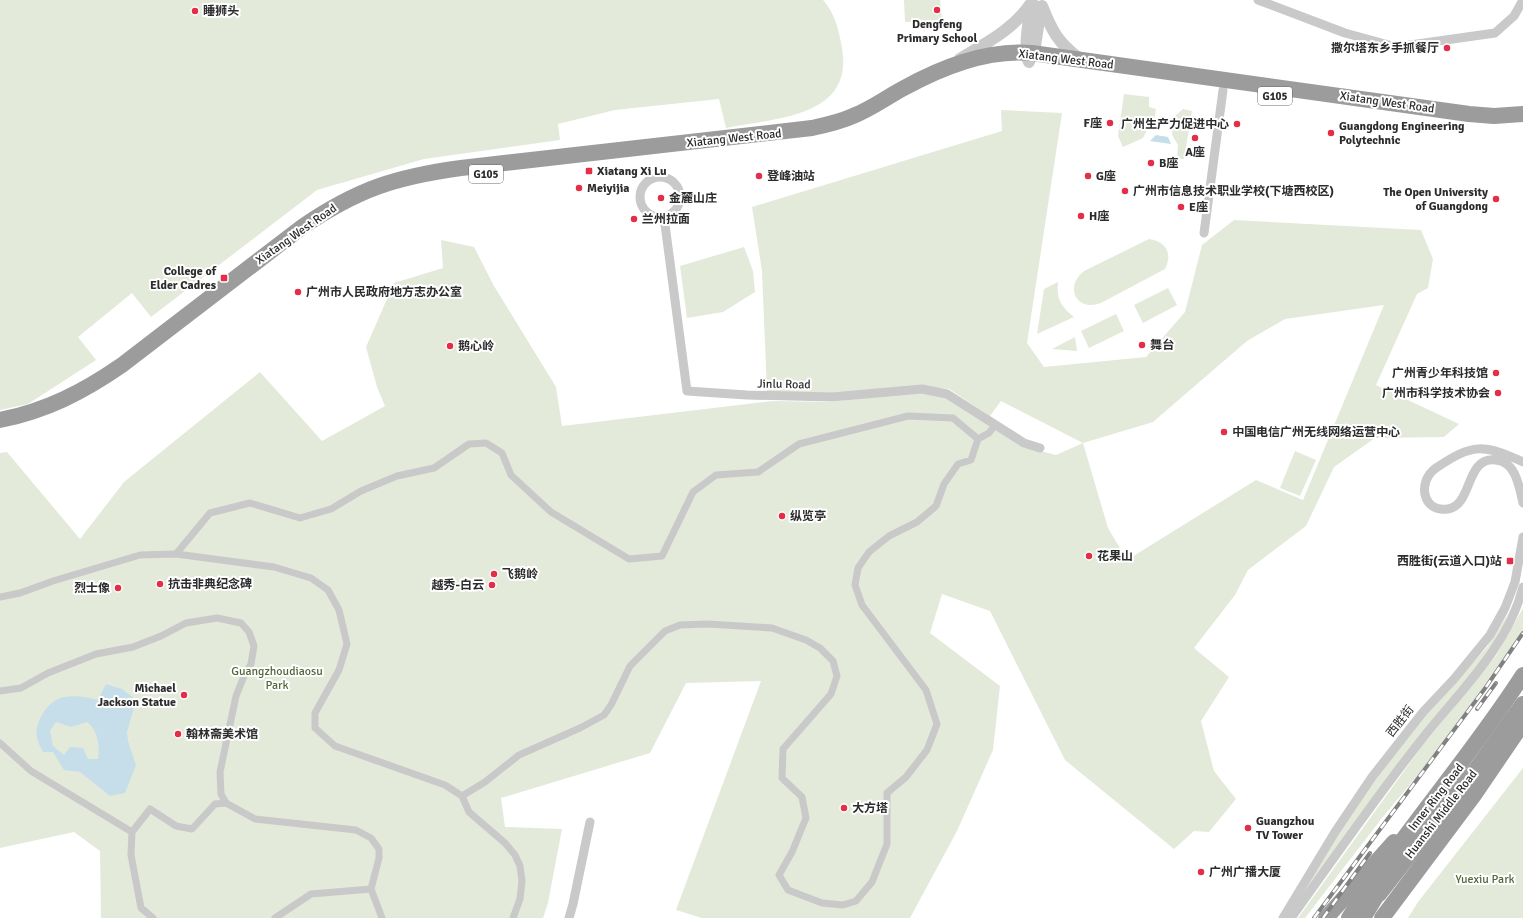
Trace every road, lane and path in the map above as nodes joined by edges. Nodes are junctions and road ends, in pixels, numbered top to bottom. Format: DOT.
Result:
graph roads {
  1 [pos="1258,0"];
  2 [pos="1523,0"];
  3 [pos="1037,2"];
  4 [pos="1029,56"];
  5 [pos="1080,60"];
  6 [pos="945,68"];
  7 [pos="1223,90"];
  8 [pos="1523,114"];
  9 [pos="1523,121"];
  10 [pos="664,216"];
  11 [pos="1204,233"];
  12 [pos="0,420"];
  13 [pos="996,425"];
  14 [pos="0,429"];
  15 [pos="978,439"];
  16 [pos="1040,448"];
  17 [pos="1523,462"];
  18 [pos="1523,502"];
  19 [pos="1523,538"];
  20 [pos="176,554"];
  21 [pos="1523,587"];
  22 [pos="0,597"];
  23 [pos="1523,675"];
  24 [pos="1523,681"];
  25 [pos="0,690"];
  26 [pos="1523,691"];
  27 [pos="1523,704"];
  28 [pos="1523,723"];
  29 [pos="0,743"];
  30 [pos="1443,787"];
  31 [pos="462,796"];
  32 [pos="226,804"];
  33 [pos="590,822"];
  34 [pos="132,832"];
  35 [pos="1402,855"];
  36 [pos="371,889"];
  37 [pos="1365,914"];
  38 [pos="153,918"];
  39 [pos="275,918"];
  40 [pos="382,918"];
  41 [pos="513,918"];
  42 [pos="568,918"];
  43 [pos="1283,918"];
  44 [pos="1291,918"];
  45 [pos="1326,918"];
  46 [pos="1343,918"];
  47 [pos="1349,918"];
  48 [pos="1352,918"];
  49 [pos="1382,918"];
  1 -- 2 [label="street"];
  3 -- 4 [label="street"];
  3 -- 5 [label="street"];
  3 -- 6 [label="street"];
  4 -- 5 [label="highway, Xiatang West Road / G105"];
  4 -- 6 [label="highway, Xiatang West Road / G105"];
  4 -- 7 [label="highway, Xiatang West Road / G105"];
  4 -- 14 [label="highway, Xiatang West Road / G105"];
  5 -- 8 [label="highway, Xiatang West Road / G105"];
  6 -- 12 [label="highway, Xiatang West Road / G105"];
  7 -- 9 [label="highway, Xiatang West Road / G105"];
  7 -- 11 [label="street"];
  10 -- 10 [label="street"];
  10 -- 13 [label="street, Jinlu Road"];
  13 -- 15 [label="street"];
  13 -- 16 [label="street, Jinlu Road"];
  15 -- 20 [label="street"];
  15 -- 31 [label="street"];
  17 -- 18 [label="street"];
  19 -- 43 [label="street, 西胜街"];
  20 -- 22 [label="street"];
  20 -- 31 [label="street"];
  21 -- 44 [label="street"];
  23 -- 30 [label="highway, Inner Ring Road, bridge"];
  24 -- 35 [label="highway"];
  25 -- 32 [label="street"];
  26 -- 37 [label="highway, Inner Ring Road, bridge"];
  27 -- 35 [label="highway, Huanshi Middle Road"];
  28 -- 49 [label="highway, Huanshi Middle Road"];
  29 -- 34 [label="street"];
  30 -- 45 [label="highway, bridge"];
  30 -- 47 [label="highway, Inner Ring Road, bridge"];
  31 -- 41 [label="street"];
  32 -- 34 [label="street"];
  32 -- 36 [label="street"];
  33 -- 42 [label="street"];
  34 -- 38 [label="street"];
  35 -- 37 [label="highway, Huanshi Middle Road"];
  35 -- 46 [label="highway"];
  36 -- 39 [label="street"];
  36 -- 40 [label="street"];
  37 -- 48 [label="highway, Huanshi Middle Road"];
}
